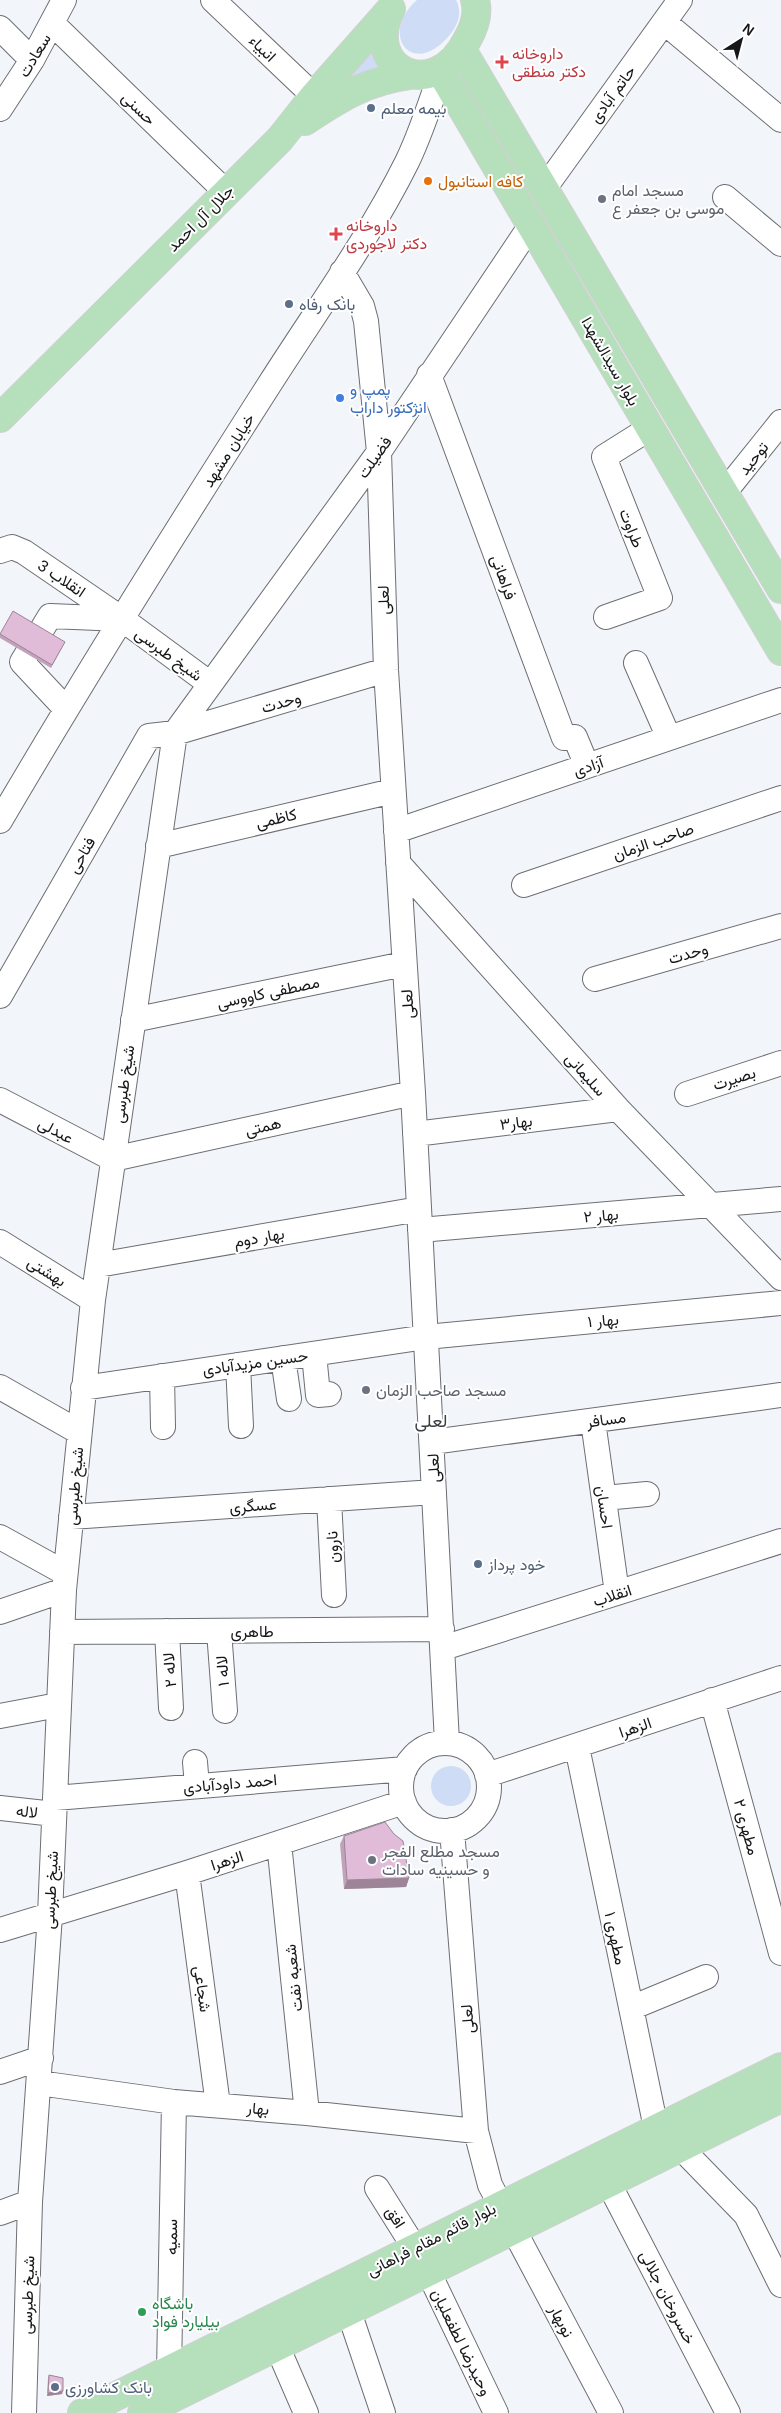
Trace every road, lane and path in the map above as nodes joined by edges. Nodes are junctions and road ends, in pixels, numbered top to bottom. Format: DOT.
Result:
graph roads {
  1 [pos="64,0"];
  2 [pos="212,0"];
  3 [pos="475,0"];
  4 [pos="494,0"];
  5 [pos="680,0"];
  6 [pos="393,5"];
  7 [pos="664,22"];
  8 [pos="53,24"];
  9 [pos="0,28"];
  10 [pos="468,40"];
  11 [pos="32,60"];
  12 [pos="441,72"];
  13 [pos="410,75"];
  14 [pos="314,96"];
  15 [pos="0,109"];
  16 [pos="781,120"];
  17 [pos="506,123"];
  18 [pos="480,138"];
  19 [pos="280,139"];
  20 [pos="544,189"];
  21 [pos="226,192"];
  22 [pos="725,197"];
  23 [pos="531,226"];
  24 [pos="781,244"];
  25 [pos="342,272"];
  26 [pos="429,375"];
  27 [pos="0,417"];
  28 [pos="781,422"];
  29 [pos="650,428"];
  30 [pos="379,452"];
  31 [pos="724,493"];
  32 [pos="0,550"];
  33 [pos="781,589"];
  34 [pos="606,617"];
  35 [pos="122,619"];
  36 [pos="781,651"];
  37 [pos="636,663"];
  38 [pos="386,670"];
  39 [pos="209,683"];
  40 [pos="781,700"];
  41 [pos="66,709"];
  42 [pos="175,733"];
  43 [pos="669,738"];
  44 [pos="587,766"];
  45 [pos="393,790"];
  46 [pos="781,798"];
  47 [pos="0,821"];
  48 [pos="396,831"];
  49 [pos="158,846"];
  50 [pos="398,863"];
  51 [pos="524,884"];
  52 [pos="781,926"];
  53 [pos="404,964"];
  54 [pos="595,979"];
  55 [pos="0,996"];
  56 [pos="133,1020"];
  57 [pos="781,1063"];
  58 [pos="413,1093"];
  59 [pos="687,1094"];
  60 [pos="0,1100"];
  61 [pos="618,1110"];
  62 [pos="415,1134"];
  63 [pos="113,1159"];
  64 [pos="781,1199"];
  65 [pos="709,1206"];
  66 [pos="420,1219"];
  67 [pos="0,1242"];
  68 [pos="98,1265"];
  69 [pos="781,1278"];
  70 [pos="93,1300"];
  71 [pos="781,1304"];
  72 [pos="426,1337"];
  73 [pos="314,1354"];
  74 [pos="283,1358"];
  75 [pos="238,1365"];
  76 [pos="162,1376"];
  77 [pos="0,1387"];
  78 [pos="83,1388"];
  79 [pos="329,1394"];
  80 [pos="781,1395"];
  81 [pos="289,1399"];
  82 [pos="593,1421"];
  83 [pos="163,1426"];
  84 [pos="241,1426"];
  85 [pos="79,1432"];
  86 [pos="432,1442"];
  87 [pos="434,1492"];
  88 [pos="648,1494"];
  89 [pos="604,1498"];
  90 [pos="329,1499"];
  91 [pos="71,1517"];
  92 [pos="0,1537"];
  93 [pos="781,1541"];
  94 [pos="65,1582"];
  95 [pos="617,1593"];
  96 [pos="334,1595"];
  97 [pos="0,1612"];
  98 [pos="166,1631"];
  99 [pos="219,1631"];
  100 [pos="62,1632"];
  101 [pos="442,1639"];
  102 [pos="781,1678"];
  103 [pos="712,1700"];
  104 [pos="58,1705"];
  105 [pos="171,1708"];
  106 [pos="225,1710"];
  107 [pos="0,1716"];
  108 [pos="447,1742"];
  109 [pos="576,1747"];
  110 [pos="195,1762"];
  111 [pos="405,1769"];
  112 [pos="488,1775"];
  113 [pos="197,1786"];
  114 [pos="404,1802"];
  115 [pos="55,1806"];
  116 [pos="0,1808"];
  117 [pos="452,1830"];
  118 [pos="279,1843"];
  119 [pos="187,1873"];
  120 [pos="50,1915"];
  121 [pos="0,1930"];
  122 [pos="781,1953"];
  123 [pos="706,1977"];
  124 [pos="631,2008"];
  125 [pos="41,2058"];
  126 [pos="781,2067"];
  127 [pos="0,2072"];
  128 [pos="39,2083"];
  129 [pos="781,2098"];
  130 [pos="174,2102"];
  131 [pos="218,2105"];
  132 [pos="307,2113"];
  133 [pos="656,2128"];
  134 [pos="476,2131"];
  135 [pos="680,2147"];
  136 [pos="608,2182"];
  137 [pos="377,2188"];
  138 [pos="30,2202"];
  139 [pos="500,2204"];
  140 [pos="0,2213"];
  141 [pos="746,2215"];
  142 [pos="514,2228"];
  143 [pos="414,2247"];
  144 [pos="781,2253"];
  145 [pos="428,2271"];
  146 [pos="781,2285"];
  147 [pos="349,2312"];
  148 [pos="277,2346"];
  149 [pos="169,2372"];
  150 [pos="24,2413"];
  151 [pos="82,2413"];
  152 [pos="142,2413"];
  153 [pos="306,2413"];
  154 [pos="383,2413"];
  155 [pos="496,2413"];
  156 [pos="610,2413"];
  157 [pos="728,2413"];
  1 -- 8 [label="street, سعادت"];
  2 -- 14 [label="street, انبیاء"];
  3 -- 10 [label="main road"];
  4 -- 10 [label="main road"];
  5 -- 7 [label="street, حاتم آبادی"];
  6 -- 13 [label="main road"];
  6 -- 14 [label="main road, جلال آل احمد"];
  7 -- 16 [label="street"];
  7 -- 20 [label="street, حاتم آبادی"];
  8 -- 11 [label="street, سعادت"];
  8 -- 21 [label="street, حسنی"];
  9 -- 11 [label="street"];
  10 -- 12 [label="main road"];
  10 -- 17 [label="main road, بلوار سیدالشهدا"];
  11 -- 15 [label="street, سعادت"];
  12 -- 13 [label="main road"];
  12 -- 18 [label="main road, بلوار سیدالشهدا"];
  12 -- 25 [label="street, خیابان مشهد"];
  13 -- 19 [label="main road"];
  14 -- 19 [label="main road, جلال آل احمد"];
  17 -- 18 [label="main road"];
  17 -- 20 [label="main road, بلوار سیدالشهدا"];
  18 -- 23 [label="main road, بلوار سیدالشهدا"];
  19 -- 21 [label="main road, جلال آل احمد"];
  20 -- 31 [label="main road, بلوار سیدالشهدا"];
  21 -- 27 [label="main road, جلال آل احمد"];
  22 -- 24 [label="street"];
  23 -- 26 [label="street, فضیلت"];
  23 -- 29 [label="main road, بلوار سیدالشهدا"];
  25 -- 30 [label="street, لعلی"];
  25 -- 35 [label="street, خیابان مشهد"];
  26 -- 30 [label="street, فضیلت"];
  26 -- 44 [label="street, فراهانی"];
  28 -- 31 [label="street, توحید"];
  29 -- 34 [label="street, طراوت"];
  29 -- 36 [label="main road, بلوار سیدالشهدا"];
  30 -- 38 [label="street, لعلی"];
  30 -- 39 [label="street, فضیلت"];
  31 -- 33 [label="main road, بلوار سیدالشهدا"];
  32 -- 35 [label="street, انقلاب 3"];
  35 -- 39 [label="street, شیخ طبرسی"];
  35 -- 41 [label="street, خیابان مشهد"];
  35 -- 41 [label="street"];
  37 -- 43 [label="street"];
  38 -- 42 [label="street, وحدت"];
  38 -- 45 [label="street, لعلی"];
  39 -- 42 [label="street, شیخ طبرسی"];
  40 -- 43 [label="street, آزادی"];
  41 -- 47 [label="street, خیابان مشهد"];
  42 -- 49 [label="street, شیخ طبرسی"];
  42 -- 55 [label="street, فتاحی"];
  43 -- 44 [label="street, آزادی"];
  44 -- 48 [label="street, آزادی"];
  45 -- 48 [label="street, لعلی"];
  45 -- 49 [label="street, کاظمی"];
  46 -- 51 [label="street, صاحب الزمان"];
  48 -- 50 [label="street, لعلی"];
  49 -- 56 [label="street, شیخ طبرسی"];
  50 -- 53 [label="street, لعلی"];
  50 -- 61 [label="street, سلیمانی"];
  52 -- 54 [label="street, وحدت"];
  53 -- 56 [label="street, مصطفی کاووسی"];
  53 -- 58 [label="street, لعلی"];
  56 -- 63 [label="street, شیخ طبرسی"];
  57 -- 59 [label="street, بصیرت"];
  58 -- 62 [label="street, لعلی"];
  58 -- 63 [label="street, همتی"];
  60 -- 63 [label="street, عبدلی"];
  61 -- 62 [label="street, بهار۳"];
  61 -- 65 [label="street, سلیمانی"];
  62 -- 66 [label="street, لعلی"];
  63 -- 68 [label="street, شیخ طبرسی"];
  64 -- 65 [label="street, بهار ۲"];
  65 -- 66 [label="street, بهار ۲"];
  65 -- 69 [label="street, سلیمانی"];
  66 -- 68 [label="street, بهار دوم"];
  66 -- 72 [label="street, لعلی"];
  67 -- 70 [label="street, بهشتی"];
  68 -- 70 [label="street, شیخ طبرسی"];
  70 -- 78 [label="street, شیخ طبرسی"];
  71 -- 72 [label="street, بهار ۱"];
  72 -- 73 [label="street, حسین مزیدآبادی"];
  72 -- 86 [label="street, لعلی"];
  73 -- 74 [label="street, حسین مزیدآبادی"];
  73 -- 79 [label="street"];
  74 -- 75 [label="street, حسین مزیدآبادی"];
  74 -- 81 [label="street"];
  75 -- 76 [label="street, حسین مزیدآبادی"];
  75 -- 84 [label="street"];
  76 -- 78 [label="street, حسین مزیدآبادی"];
  76 -- 83 [label="street"];
  77 -- 85 [label="street"];
  78 -- 85 [label="street, شیخ طبرسی"];
  80 -- 82 [label="street, مسافر"];
  82 -- 86 [label="street, مسافر"];
  82 -- 89 [label="street, احسان"];
  85 -- 91 [label="street, شیخ طبرسی"];
  86 -- 87 [label="street, لعلی"];
  87 -- 90 [label="street, عسگری"];
  87 -- 101 [label="street, لعلی"];
  88 -- 89 [label="street"];
  89 -- 95 [label="street, احسان"];
  90 -- 91 [label="street, عسگری"];
  90 -- 96 [label="street, نارون"];
  91 -- 94 [label="street, شیخ طبرسی"];
  92 -- 94 [label="street"];
  93 -- 95 [label="street, انقلاب"];
  94 -- 97 [label="street"];
  94 -- 100 [label="street, شیخ طبرسی"];
  95 -- 101 [label="street, انقلاب"];
  98 -- 99 [label="street, طاهری"];
  98 -- 100 [label="street, طاهری"];
  98 -- 105 [label="street, لاله ۲"];
  99 -- 101 [label="street, طاهری"];
  99 -- 106 [label="street, لاله ۱"];
  100 -- 104 [label="street, شیخ طبرسی"];
  101 -- 108 [label="street, لعلی"];
  102 -- 103 [label="street, الزهرا"];
  103 -- 109 [label="street, الزهرا"];
  103 -- 122 [label="street, مطهری ۲"];
  104 -- 107 [label="street"];
  104 -- 115 [label="street, شیخ طبرسی"];
  108 -- 111 [label="street"];
  108 -- 112 [label="street"];
  109 -- 112 [label="street, الزهرا"];
  109 -- 124 [label="street, مطهری ۱"];
  110 -- 113 [label="street"];
  111 -- 113 [label="street, احمد داودآبادی"];
  111 -- 114 [label="street"];
  112 -- 117 [label="street"];
  113 -- 115 [label="street, احمد داودآبادی"];
  114 -- 117 [label="street"];
  114 -- 118 [label="street, الزهرا"];
  115 -- 116 [label="street, لاله"];
  115 -- 120 [label="street, شیخ طبرسی"];
  117 -- 134 [label="street, لعلی"];
  118 -- 119 [label="street, الزهرا"];
  118 -- 132 [label="street, شعبه نفت"];
  119 -- 120 [label="street, الزهرا"];
  119 -- 131 [label="street, شجاعی"];
  120 -- 121 [label="street, الزهرا"];
  120 -- 125 [label="street, شیخ طبرسی"];
  123 -- 124 [label="street"];
  124 -- 133 [label="street, مطهری ۱"];
  125 -- 127 [label="street"];
  125 -- 128 [label="street, شیخ طبرسی"];
  126 -- 133 [label="main road, بلوار قائم مقام فراهانی"];
  128 -- 130 [label="street, بهار"];
  128 -- 138 [label="street, شیخ طبرسی"];
  129 -- 135 [label="main road, بلوار قائم مقام فراهانی"];
  130 -- 131 [label="street, بهار"];
  130 -- 149 [label="street, سمیه"];
  131 -- 132 [label="street, بهار"];
  132 -- 134 [label="street, بهار"];
  133 -- 139 [label="main road, بلوار قائم مقام فراهانی"];
  134 -- 139 [label="street, لعلی"];
  135 -- 136 [label="main road, بلوار قائم مقام فراهانی"];
  135 -- 141 [label="street"];
  136 -- 142 [label="main road, بلوار قائم مقام فراهانی"];
  136 -- 157 [label="street, خسروخان جلالی"];
  137 -- 143 [label="street, افق"];
  138 -- 140 [label="street"];
  138 -- 150 [label="street, شیخ طبرسی"];
  139 -- 142 [label="street, نوبهار"];
  139 -- 143 [label="main road, بلوار قائم مقام فراهانی"];
  141 -- 144 [label="street"];
  141 -- 146 [label="street"];
  142 -- 145 [label="main road, بلوار قائم مقام فراهانی"];
  142 -- 156 [label="street, نوبهار"];
  143 -- 149 [label="main road, بلوار قائم مقام فراهانی"];
  145 -- 147 [label="main road, بلوار قائم مقام فراهانی"];
  145 -- 155 [label="street, وحیدرضا لطفعلیان"];
  147 -- 148 [label="main road, بلوار قائم مقام فراهانی"];
  147 -- 154 [label="street"];
  148 -- 152 [label="main road, بلوار قائم مقام فراهانی"];
  148 -- 153 [label="street"];
  149 -- 151 [label="main road, بلوار قائم مقام فراهانی"];
}
